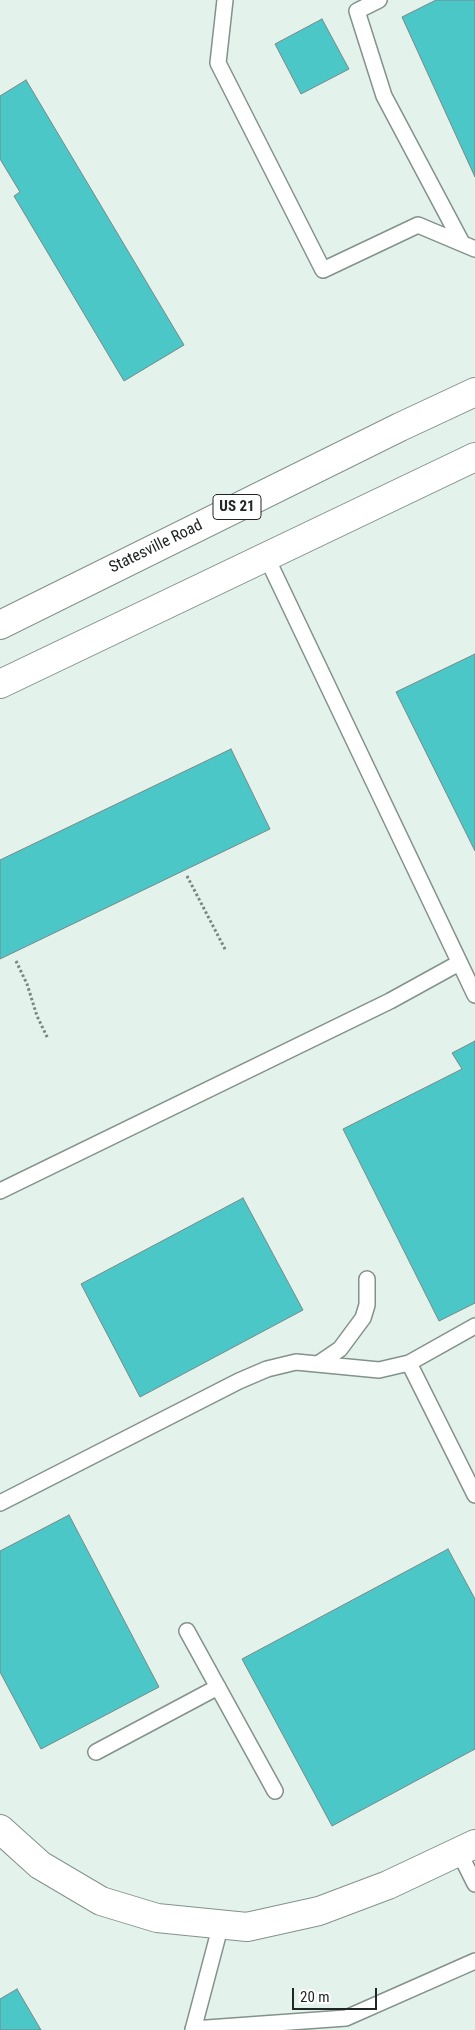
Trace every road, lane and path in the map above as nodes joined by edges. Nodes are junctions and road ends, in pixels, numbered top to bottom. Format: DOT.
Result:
graph roads {
  1 [pos="225,0"];
  2 [pos="379,0"];
  3 [pos="468,246"];
  4 [pos="475,392"];
  5 [pos="475,457"];
  6 [pos="266,556"];
  7 [pos="0,625"];
  8 [pos="0,684"];
  9 [pos="187,876"];
  10 [pos="226,951"];
  11 [pos="16,961"];
  12 [pos="460,963"];
  13 [pos="475,995"];
  14 [pos="48,1039"];
  15 [pos="0,1191"];
  16 [pos="367,1279"];
  17 [pos="475,1326"];
  18 [pos="409,1362"];
  19 [pos="318,1364"];
  20 [pos="475,1495"];
  21 [pos="0,1503"];
  22 [pos="187,1630"];
  23 [pos="218,1687"];
  24 [pos="96,1752"];
  25 [pos="275,1791"];
  26 [pos="0,1829"];
  27 [pos="467,1848"];
  28 [pos="475,1884"];
  29 [pos="221,1924"];
  30 [pos="475,1962"];
  31 [pos="193,2030"];
  1 -- 3 [label="lane"];
  2 -- 3 [label="lane"];
  4 -- 7 [label="main road, Statesville Road / US 21"];
  5 -- 6 [label="main road"];
  6 -- 8 [label="main road"];
  6 -- 12 [label="lane"];
  9 -- 10 [label="path"];
  11 -- 14 [label="path"];
  12 -- 13 [label="lane"];
  12 -- 15 [label="lane"];
  16 -- 19 [label="lane"];
  17 -- 18 [label="lane"];
  18 -- 19 [label="lane"];
  18 -- 20 [label="lane"];
  19 -- 21 [label="lane"];
  22 -- 23 [label="lane"];
  23 -- 24 [label="lane"];
  23 -- 25 [label="lane"];
  26 -- 29 [label="main road"];
  27 -- 28 [label="lane"];
  27 -- 29 [label="main road"];
  29 -- 31 [label="lane"];
  30 -- 31 [label="lane"];
}
